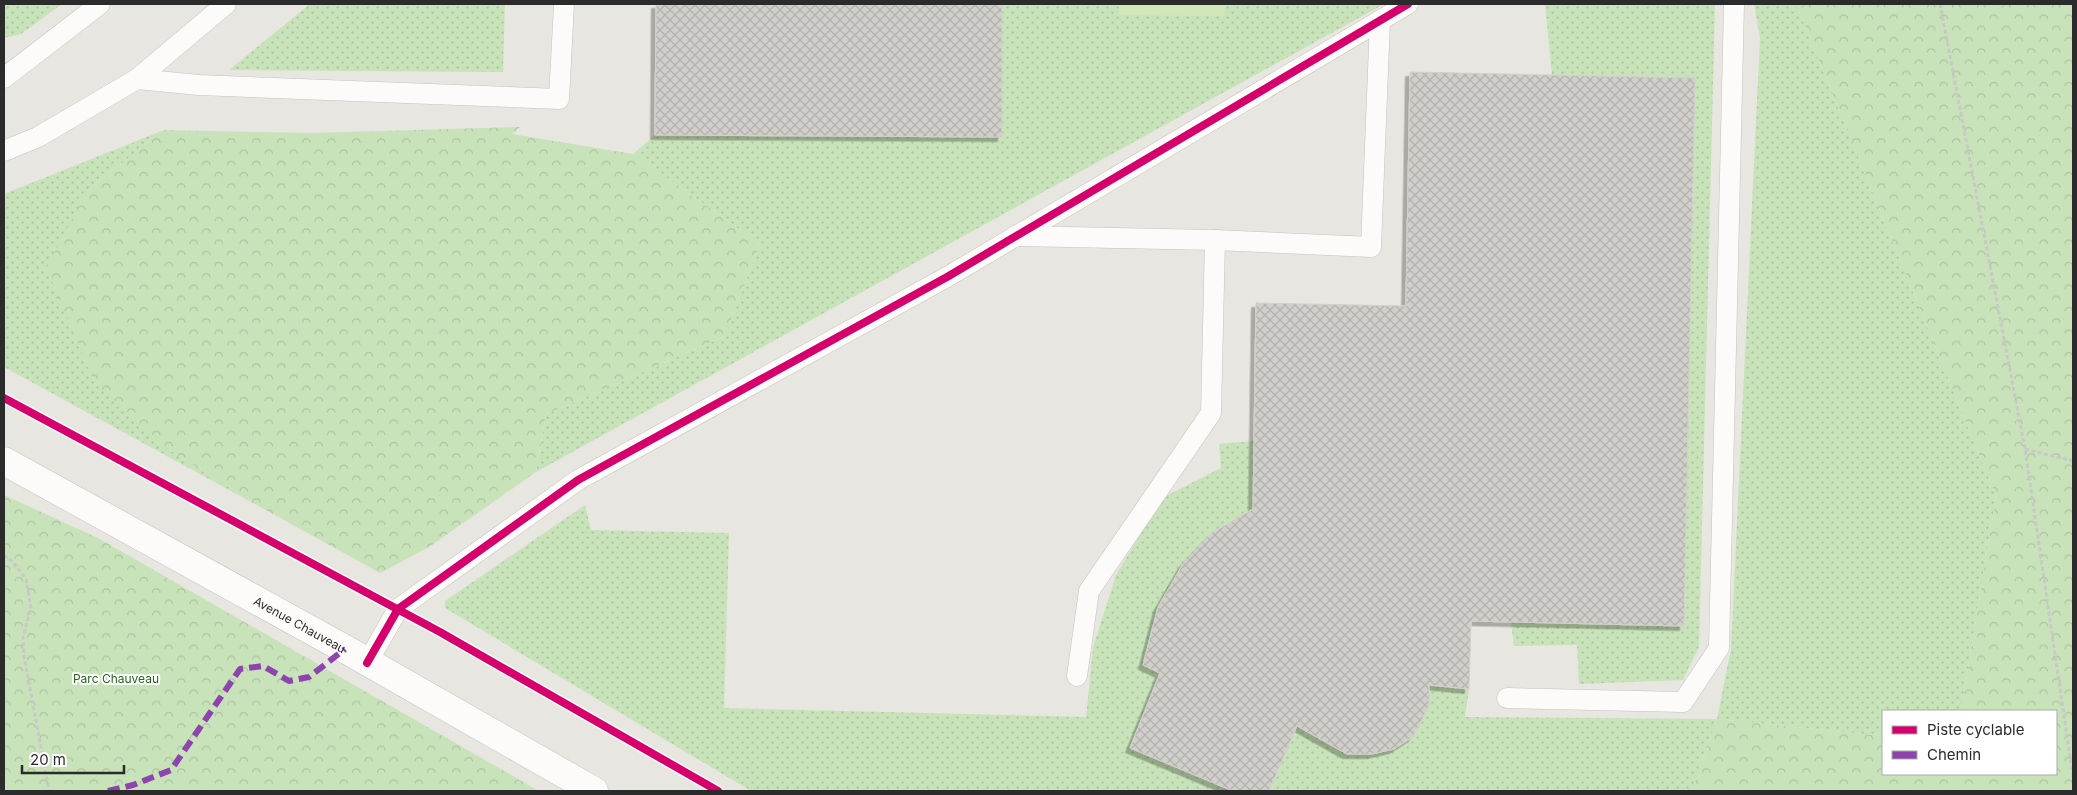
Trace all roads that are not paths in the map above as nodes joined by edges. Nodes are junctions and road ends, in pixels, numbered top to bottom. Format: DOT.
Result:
graph roads {
  1 [pos="100,4"];
  2 [pos="226,4"];
  3 [pos="564,4"];
  4 [pos="1408,4"];
  5 [pos="1734,4"];
  6 [pos="1380,20"];
  7 [pos="4,78"];
  8 [pos="137,79"];
  9 [pos="4,150"];
  10 [pos="1015,236"];
  11 [pos="1215,240"];
  12 [pos="4,461"];
  13 [pos="367,662"];
  14 [pos="1077,676"];
  15 [pos="1507,698"];
  16 [pos="594,791"];
  1 -- 7 [label="lane"];
  2 -- 8 [label="lane"];
  3 -- 8 [label="lane"];
  4 -- 6 [label="lane"];
  5 -- 15 [label="lane"];
  6 -- 10 [label="lane"];
  6 -- 11 [label="lane"];
  8 -- 9 [label="lane"];
  10 -- 11 [label="lane"];
  10 -- 13 [label="lane"];
  11 -- 14 [label="lane"];
  12 -- 13 [label="main road, Avenue Chauveau"];
  13 -- 16 [label="main road, Avenue Chauveau"];
}
